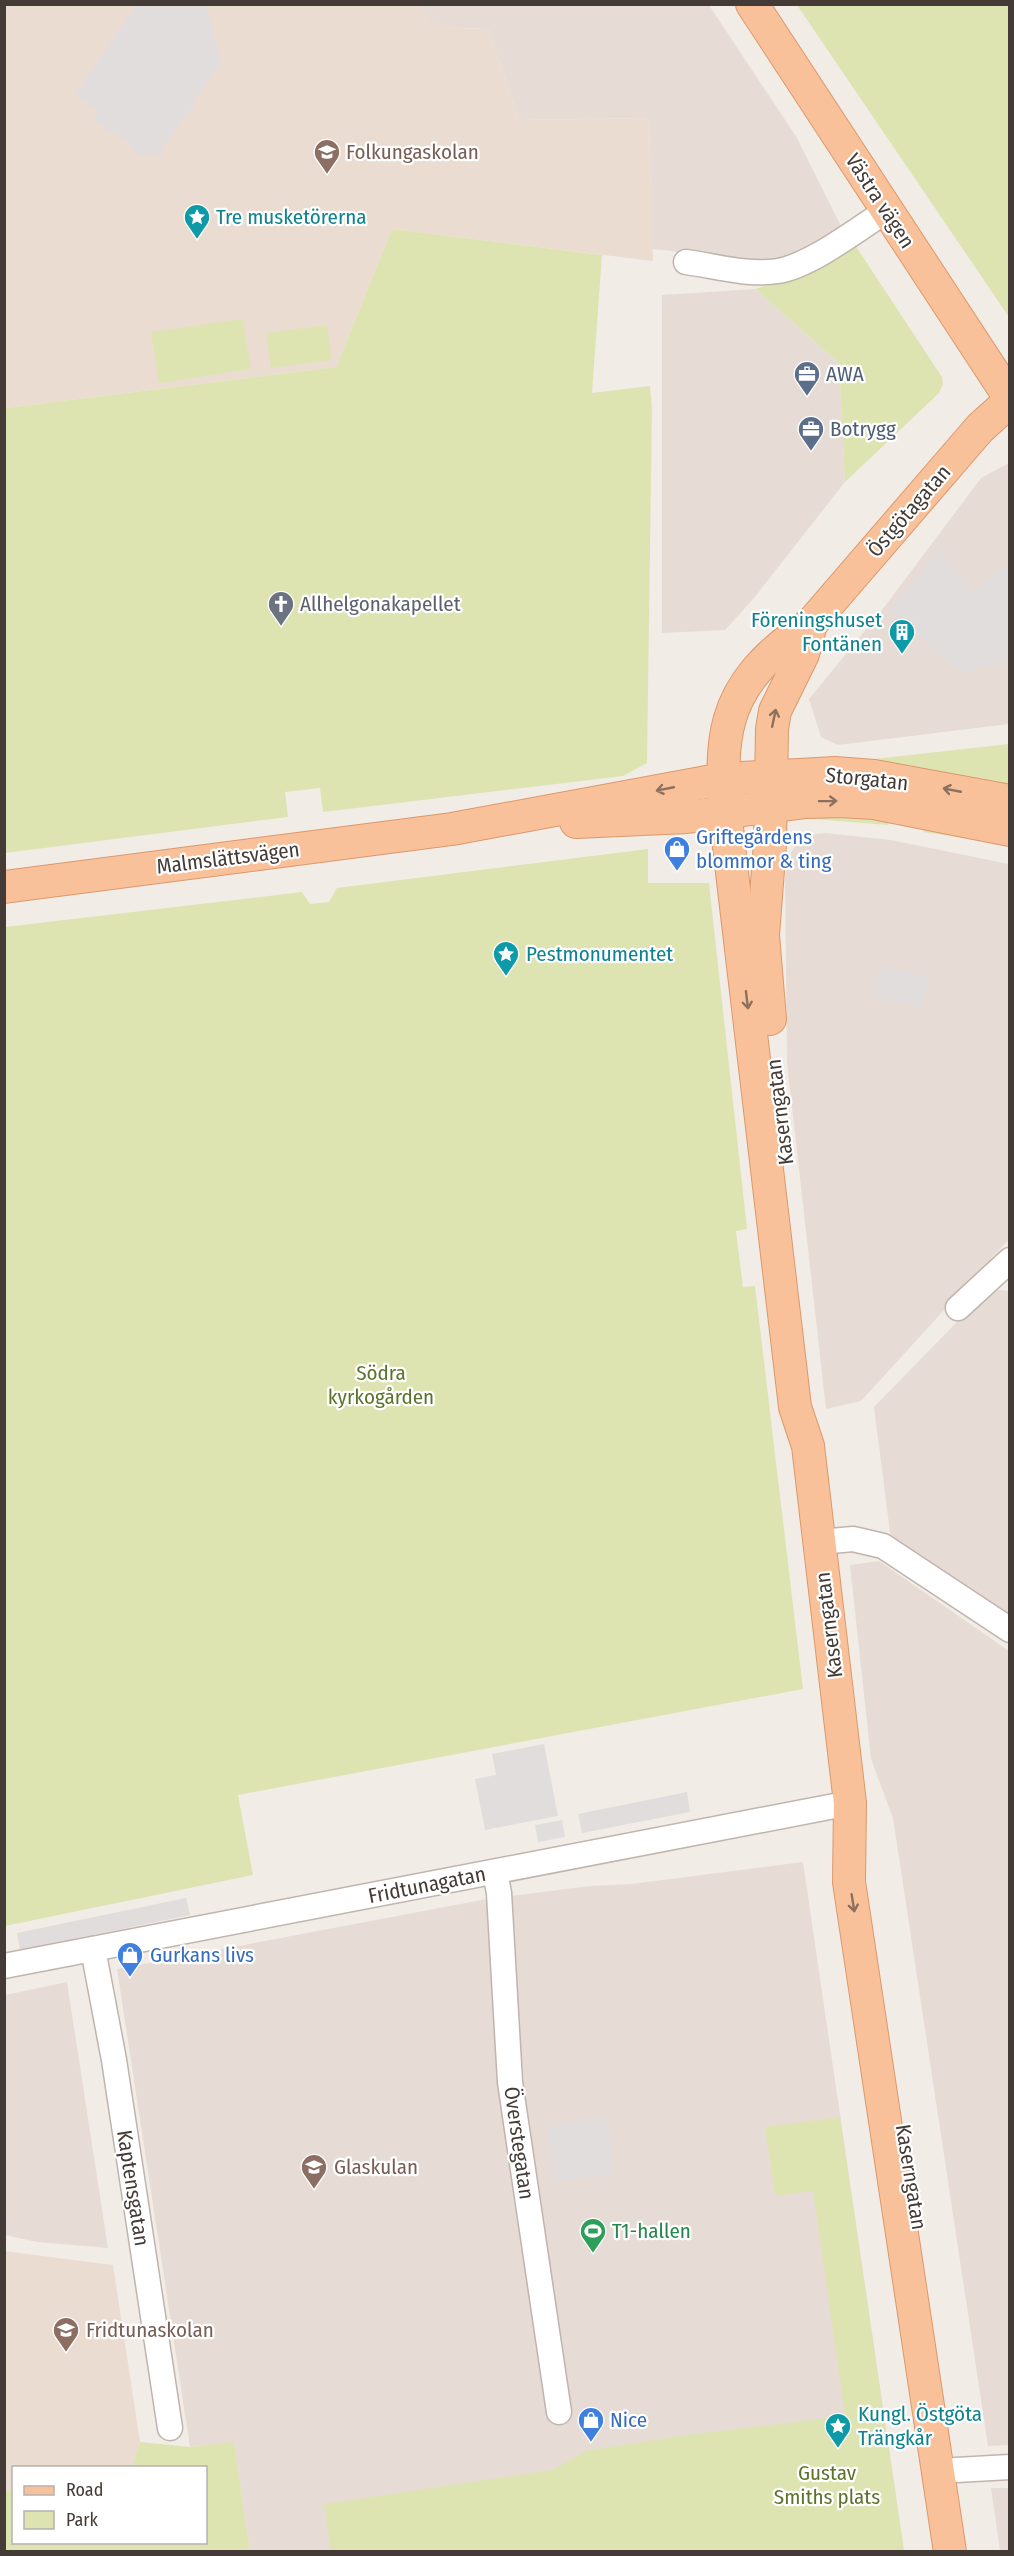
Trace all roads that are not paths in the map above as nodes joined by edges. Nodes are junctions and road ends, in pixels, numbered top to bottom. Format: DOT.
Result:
graph roads {
  1 [pos="752,4"];
  2 [pos="886,211"];
  3 [pos="686,262"];
  4 [pos="1010,399"];
  5 [pos="811,624"];
  6 [pos="747,778"];
  7 [pos="1010,801"];
  8 [pos="748,810"];
  9 [pos="452,829"];
  10 [pos="1010,830"];
  11 [pos="4,887"];
  12 [pos="1010,1260"];
  13 [pos="958,1308"];
  14 [pos="808,1446"];
  15 [pos="820,1542"];
  16 [pos="1010,1630"];
  17 [pos="850,1803"];
  18 [pos="495,1872"];
  19 [pos="93,1949"];
  20 [pos="4,1966"];
  21 [pos="559,2412"];
  22 [pos="170,2428"];
  23 [pos="1010,2468"];
  24 [pos="948,2470"];
  25 [pos="950,2552"];
  26 [pos="969,2552"];
  1 -- 2 [label="main road, Västra vägen"];
  2 -- 3 [label="street"];
  2 -- 4 [label="main road, Västra vägen"];
  4 -- 5 [label="main road, Östgötagatan"];
  6 -- 5 [label="main road, Östgötagatan, one-way"];
  5 -- 6 [label="main road, Östgötagatan"];
  7 -- 6 [label="main road, Storgatan, one-way"];
  6 -- 8 [label="main road, Kaserngatan"];
  6 -- 8 [label="main road, Kaserngatan"];
  6 -- 9 [label="main road, Malmslättsvägen, one-way"];
  8 -- 9 [label="main road, Malmslättsvägen"];
  8 -- 10 [label="main road, Storgatan, one-way"];
  8 -- 14 [label="main road, Kaserngatan"];
  8 -- 14 [label="main road, Kaserngatan, one-way"];
  9 -- 11 [label="main road, Malmslättsvägen"];
  12 -- 13 [label="street"];
  14 -- 15 [label="main road, Kaserngatan"];
  15 -- 16 [label="street"];
  15 -- 17 [label="main road, Kaserngatan"];
  17 -- 18 [label="street, Fridtunagatan"];
  17 -- 24 [label="main road, Kaserngatan"];
  18 -- 19 [label="street, Fridtunagatan"];
  18 -- 21 [label="street, Överstegatan"];
  19 -- 20 [label="street, Fridtunagatan"];
  19 -- 22 [label="street, Kaptensgatan"];
  23 -- 24 [label="street"];
  24 -- 25 [label="main road, Kaserngatan"];
  24 -- 26 [label="main road, Kaserngatan"];
}
